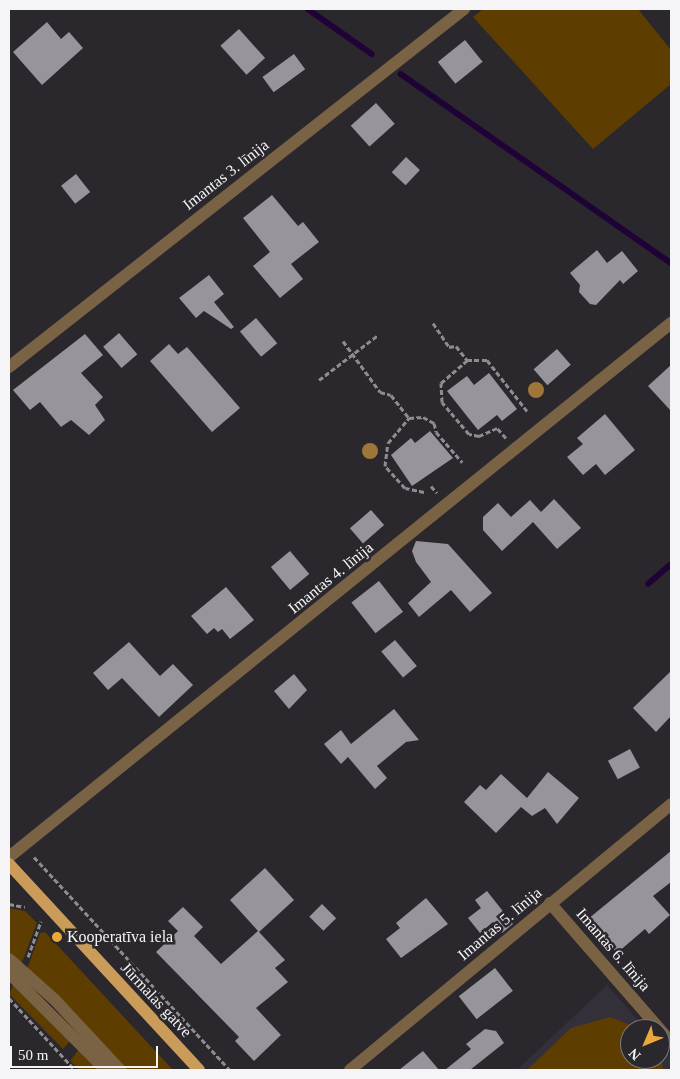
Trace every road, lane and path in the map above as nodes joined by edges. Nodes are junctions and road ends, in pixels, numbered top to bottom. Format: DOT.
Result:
graph roads {
  1 [pos="464,9"];
  2 [pos="671,322"];
  3 [pos="433,323"];
  4 [pos="378,335"];
  5 [pos="343,342"];
  6 [pos="352,355"];
  7 [pos="467,360"];
  8 [pos="9,367"];
  9 [pos="319,380"];
  10 [pos="527,411"];
  11 [pos="410,418"];
  12 [pos="501,432"];
  13 [pos="462,462"];
  14 [pos="424,492"];
  15 [pos="671,804"];
  16 [pos="20,847"];
  17 [pos="9,857"];
  18 [pos="9,864"];
  19 [pos="550,903"];
  20 [pos="9,904"];
  21 [pos="29,907"];
  22 [pos="9,959"];
  23 [pos="9,973"];
  24 [pos="9,998"];
  25 [pos="671,1042"];
  26 [pos="75,1070"];
  27 [pos="106,1070"];
  28 [pos="120,1070"];
  29 [pos="199,1070"];
  30 [pos="230,1070"];
  31 [pos="350,1070"];
  1 -- 8 [label="street, Imantas 3. līnija"];
  2 -- 16 [label="street, Imantas 4. līnija"];
  3 -- 7 [label="path"];
  4 -- 6 [label="path"];
  5 -- 6 [label="path"];
  6 -- 9 [label="path"];
  6 -- 11 [label="path"];
  7 -- 10 [label="path"];
  7 -- 12 [label="path"];
  11 -- 13 [label="path"];
  11 -- 14 [label="path"];
  15 -- 19 [label="street, Imantas 5. līnija"];
  16 -- 17 [label="street, Imantas 4. līnija"];
  16 -- 30 [label="path"];
  18 -- 29 [label="main road, Jūrmalas gatve"];
  19 -- 25 [label="street, Imantas 6. līnija"];
  19 -- 31 [label="street, Imantas 5. līnija"];
  20 -- 21 [label="path"];
  22 -- 28 [label="street"];
  23 -- 27 [label="street"];
  24 -- 26 [label="path"];
}
